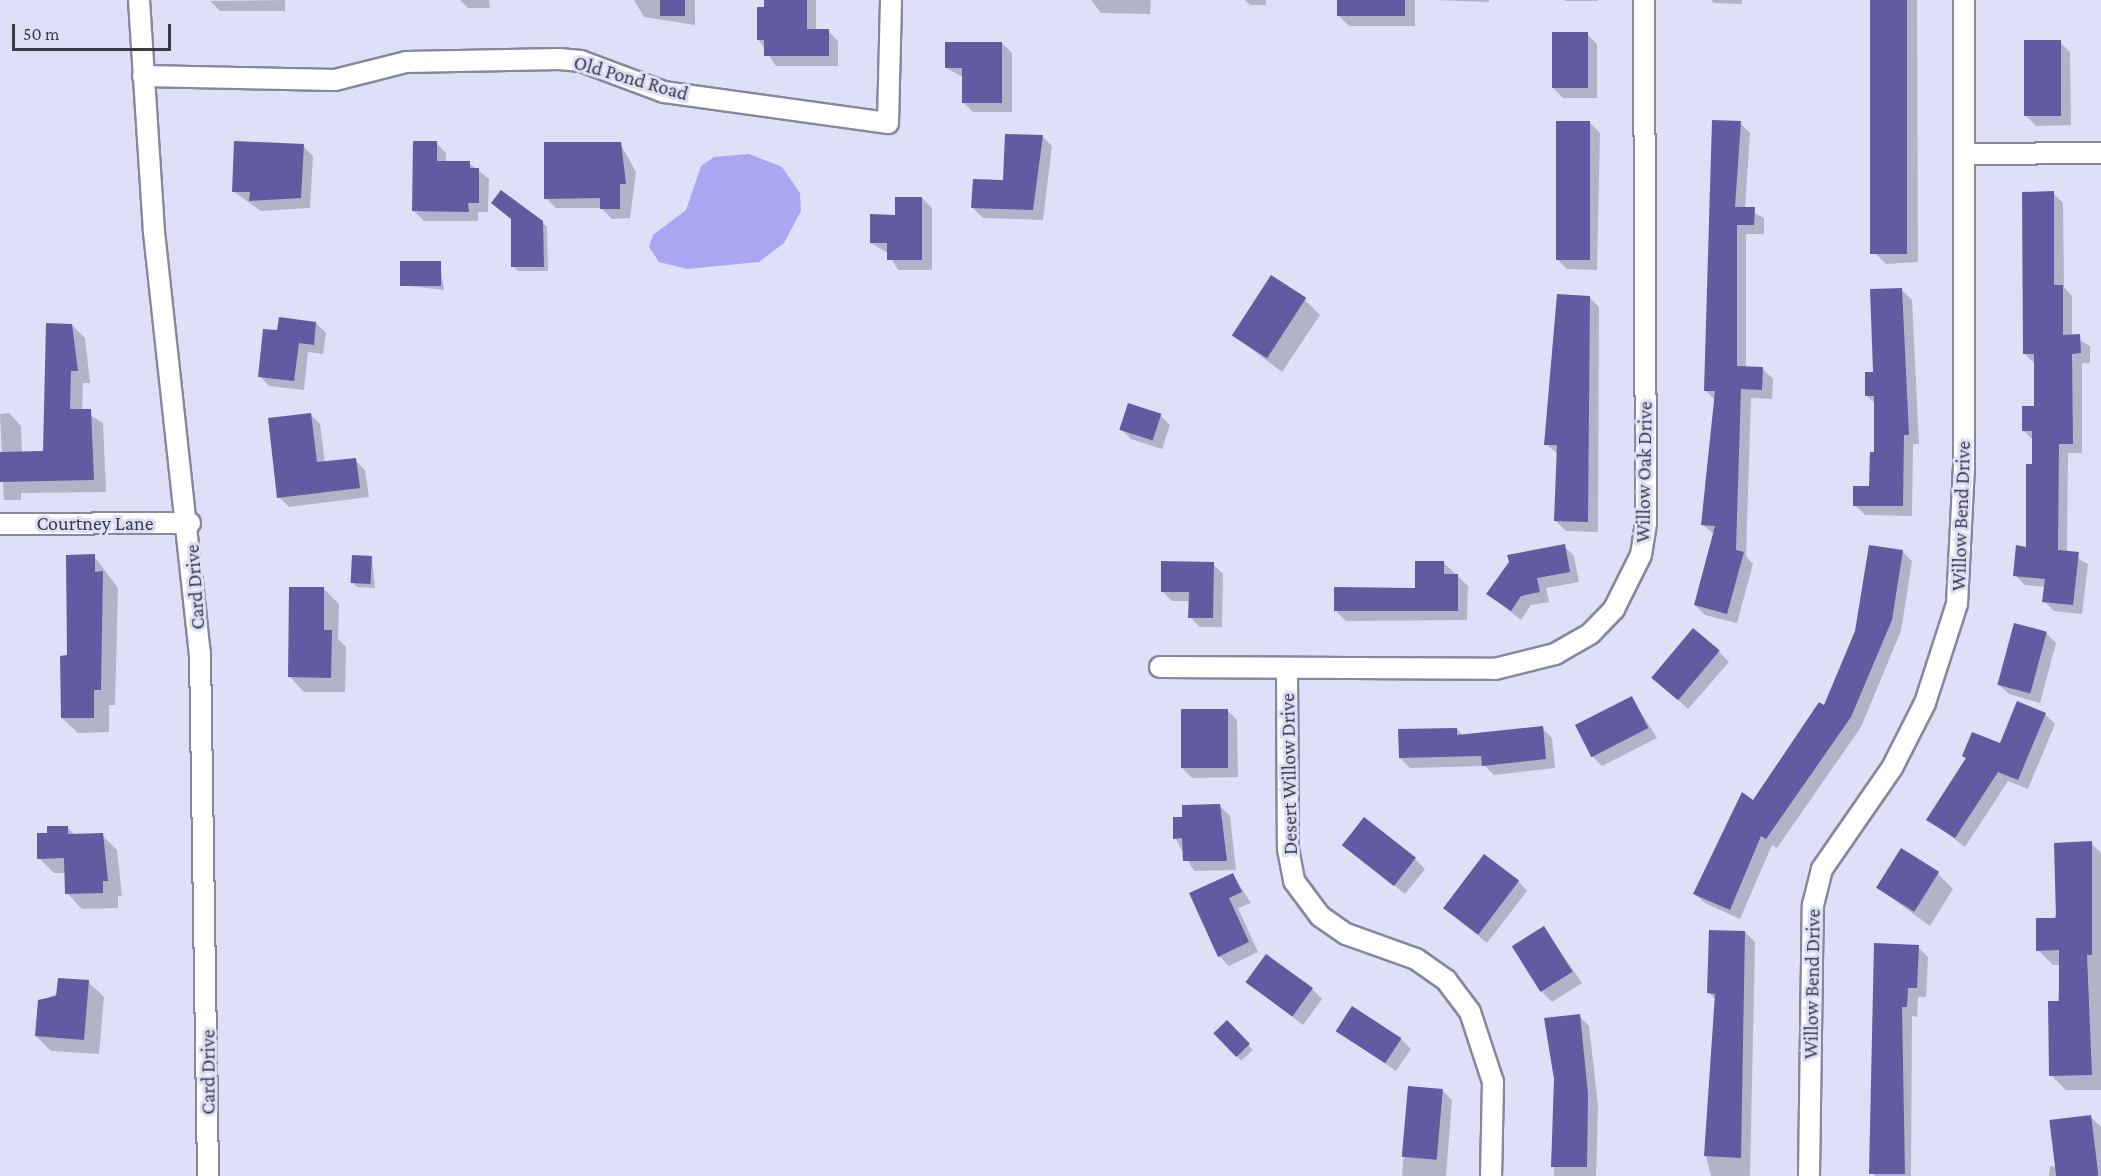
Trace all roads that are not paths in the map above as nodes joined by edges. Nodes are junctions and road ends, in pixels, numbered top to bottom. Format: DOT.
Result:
graph roads {
  1 [pos="139,0"];
  2 [pos="891,0"];
  3 [pos="1644,0"];
  4 [pos="1964,0"];
  5 [pos="142,76"];
  6 [pos="2101,153"];
  7 [pos="1965,154"];
  8 [pos="190,523"];
  9 [pos="0,524"];
  10 [pos="1160,667"];
  11 [pos="1287,669"];
  12 [pos="208,1176"];
  13 [pos="1491,1176"];
  14 [pos="1809,1176"];
  1 -- 5 [label="street, Card Drive"];
  2 -- 5 [label="street, Old Pond Road"];
  3 -- 11 [label="street, Willow Oak Drive"];
  4 -- 7 [label="street, Willow Bend Drive"];
  5 -- 8 [label="street, Card Drive"];
  6 -- 7 [label="street"];
  7 -- 14 [label="street, Willow Bend Drive"];
  8 -- 9 [label="street, Courtney Lane"];
  8 -- 12 [label="street, Card Drive"];
  10 -- 11 [label="street, Willow Oak Drive"];
  11 -- 13 [label="street, Desert Willow Drive"];
}
